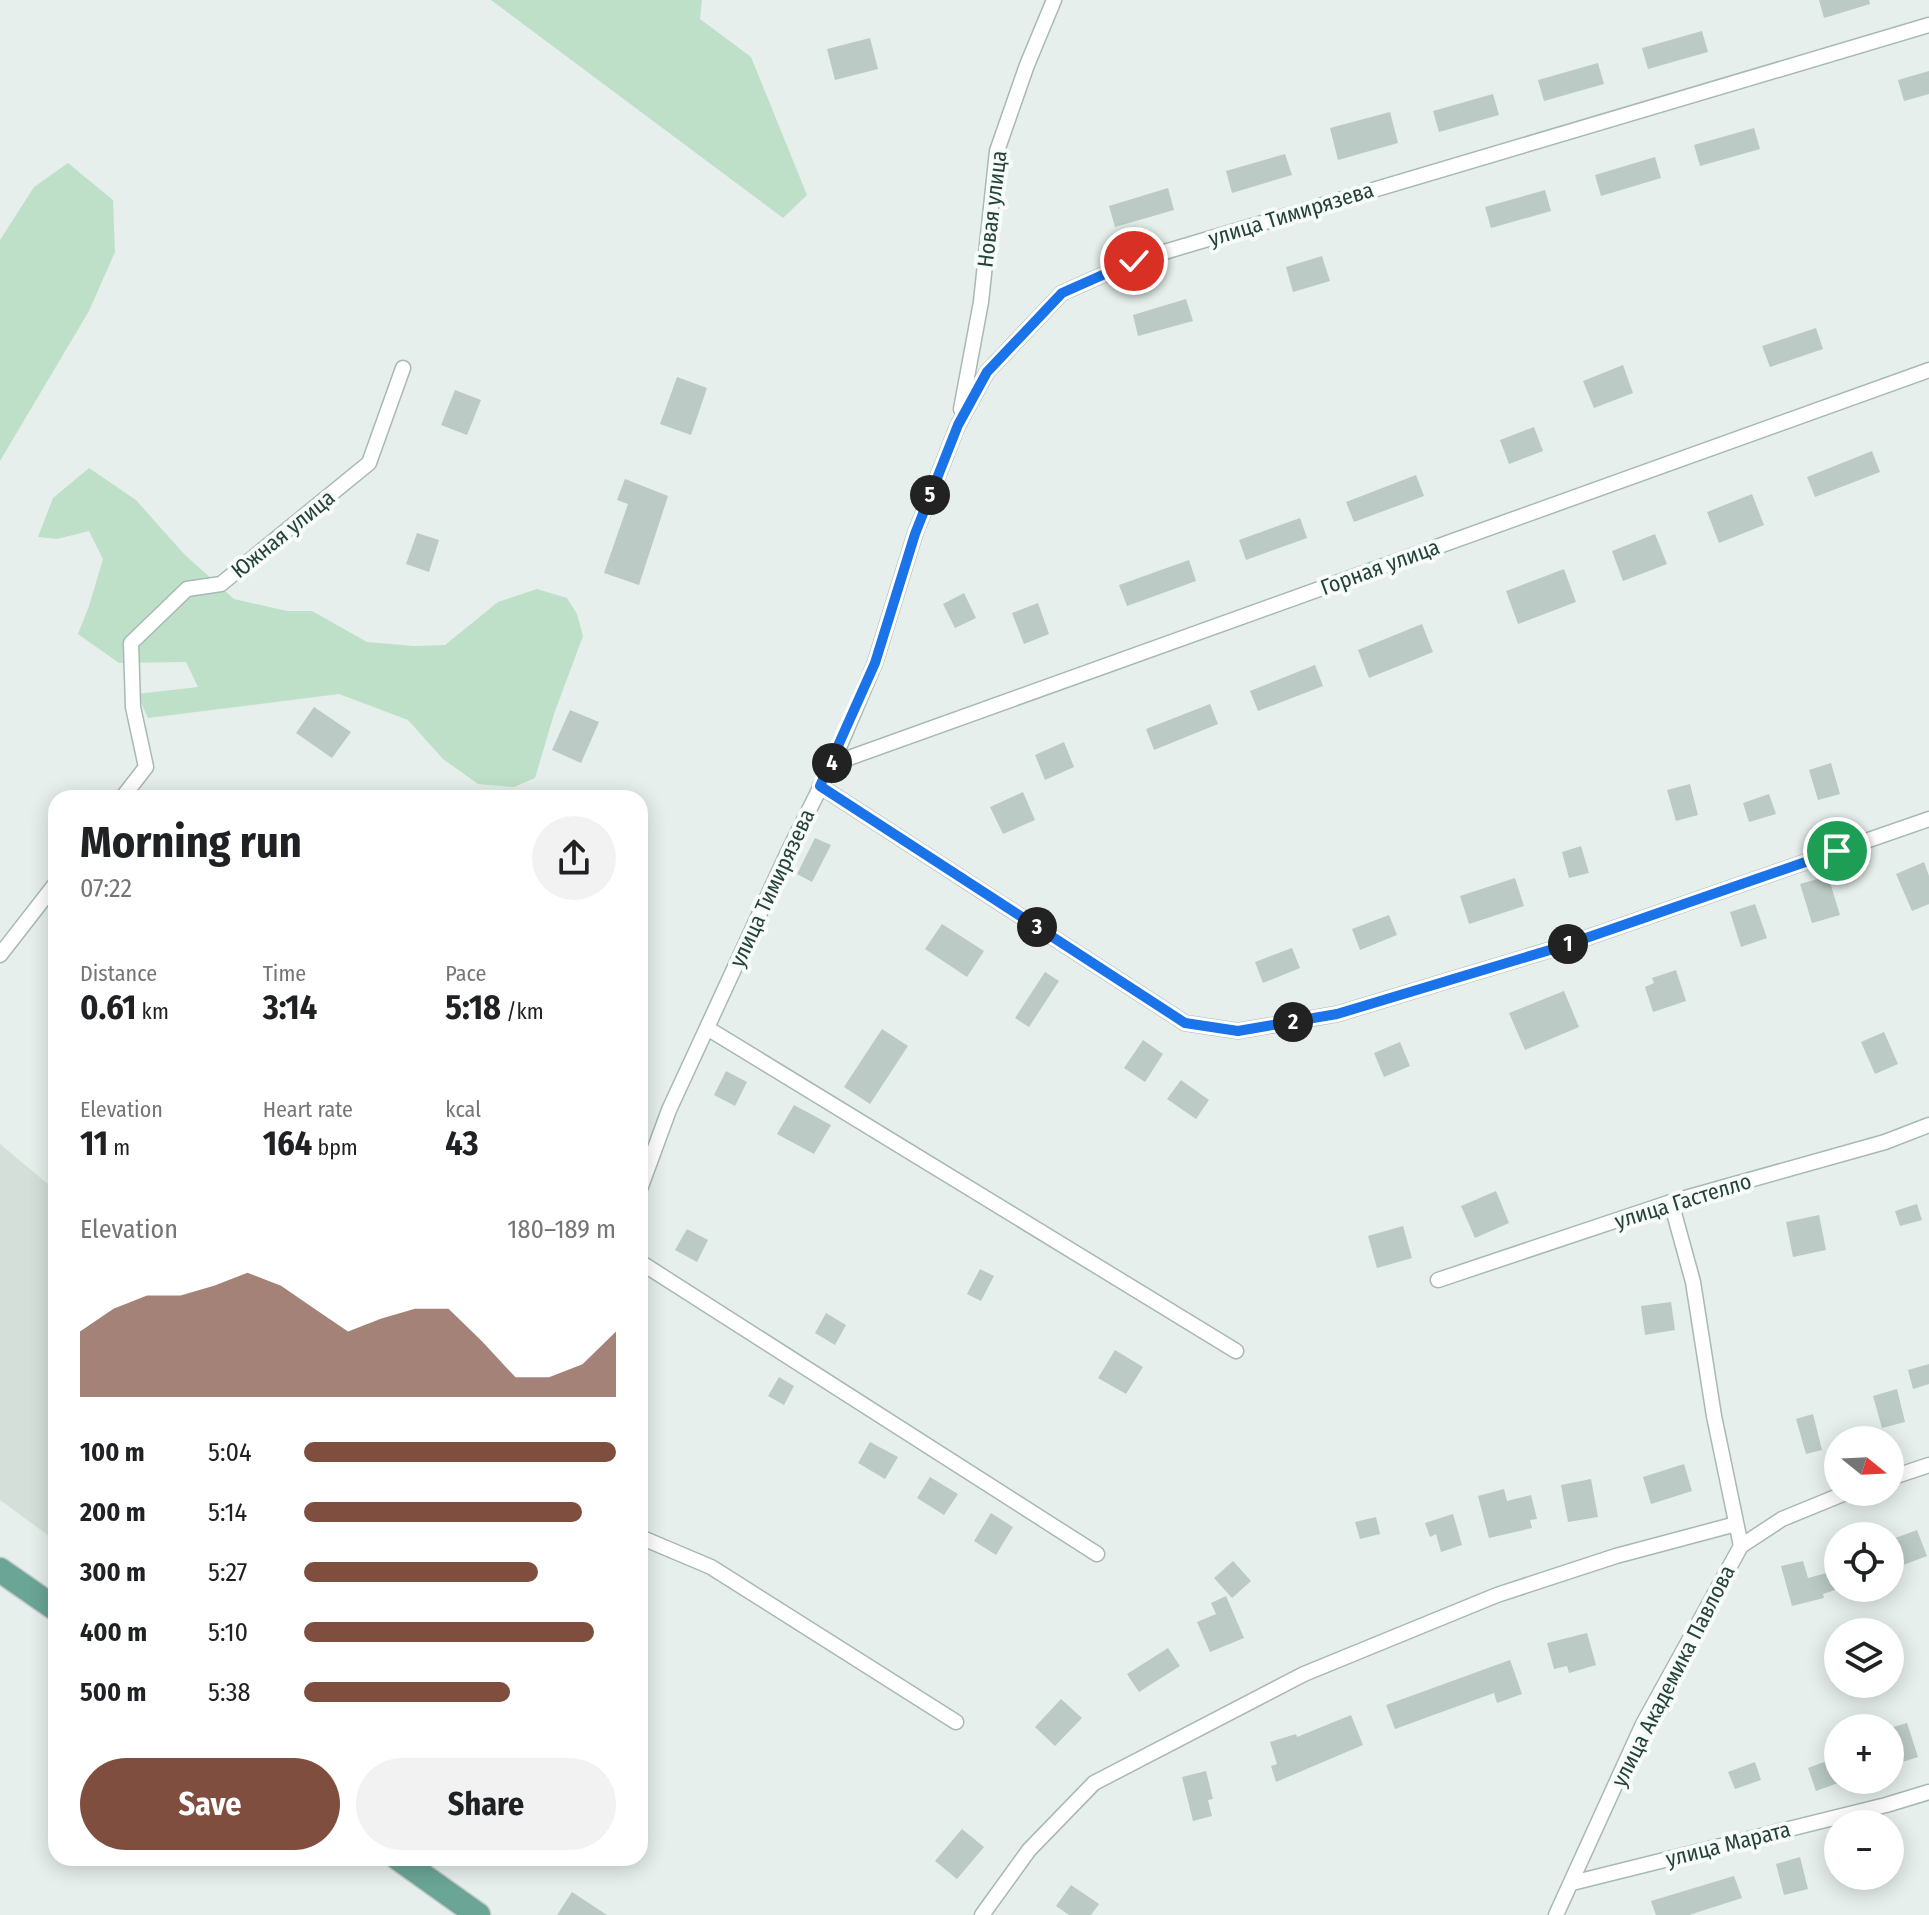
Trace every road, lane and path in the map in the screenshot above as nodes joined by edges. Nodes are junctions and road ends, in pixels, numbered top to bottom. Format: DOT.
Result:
graph roads {
  1 [pos="1054,0"];
  2 [pos="1929,25"];
  3 [pos="403,368"];
  4 [pos="1929,370"];
  5 [pos="958,425"];
  6 [pos="832,764"];
  7 [pos="820,786"];
  8 [pos="128,790"];
  9 [pos="1929,819"];
  10 [pos="48,893"];
  11 [pos="0,955"];
  12 [pos="707,1028"];
  13 [pos="1929,1125"];
  14 [pos="648,1167"];
  15 [pos="1671,1202"];
  16 [pos="648,1267"];
  17 [pos="1438,1280"];
  18 [pos="1236,1351"];
  19 [pos="1929,1465"];
  20 [pos="1904,1473"];
  21 [pos="1824,1502"];
  22 [pos="1736,1524"];
  23 [pos="648,1540"];
  24 [pos="1741,1546"];
  25 [pos="1097,1554"];
  26 [pos="0,1570"];
  27 [pos="48,1597"];
  28 [pos="956,1722"];
  29 [pos="1929,1792"];
  30 [pos="409,1866"];
  31 [pos="1572,1883"];
  32 [pos="478,1915"];
  33 [pos="982,1915"];
  34 [pos="1556,1915"];
  1 -- 5 [label="street, Новая улица"];
  2 -- 5 [label="street, улица Тимирязева"];
  3 -- 8 [label="street, Южная улица"];
  4 -- 6 [label="street, Горная улица"];
  5 -- 6 [label="street, улица Тимирязева"];
  6 -- 7 [label="street, улица Тимирязева"];
  7 -- 9 [label="street"];
  7 -- 12 [label="street, улица Тимирязева"];
  10 -- 11 [label="street"];
  12 -- 14 [label="street, улица Тимирязева"];
  12 -- 18 [label="street"];
  13 -- 15 [label="street, улица Гастелло"];
  15 -- 17 [label="street, улица Гастелло"];
  15 -- 22 [label="street"];
  16 -- 25 [label="street"];
  19 -- 20 [label="street"];
  21 -- 24 [label="street, улица Академика Павлова"];
  22 -- 24 [label="street"];
  22 -- 33 [label="street"];
  23 -- 28 [label="street"];
  24 -- 31 [label="street, улица Академика Павлова"];
  26 -- 27 [label="main road"];
  29 -- 31 [label="street, улица Марата"];
  30 -- 32 [label="main road"];
  31 -- 34 [label="street, улица Академика Павлова"];
}
